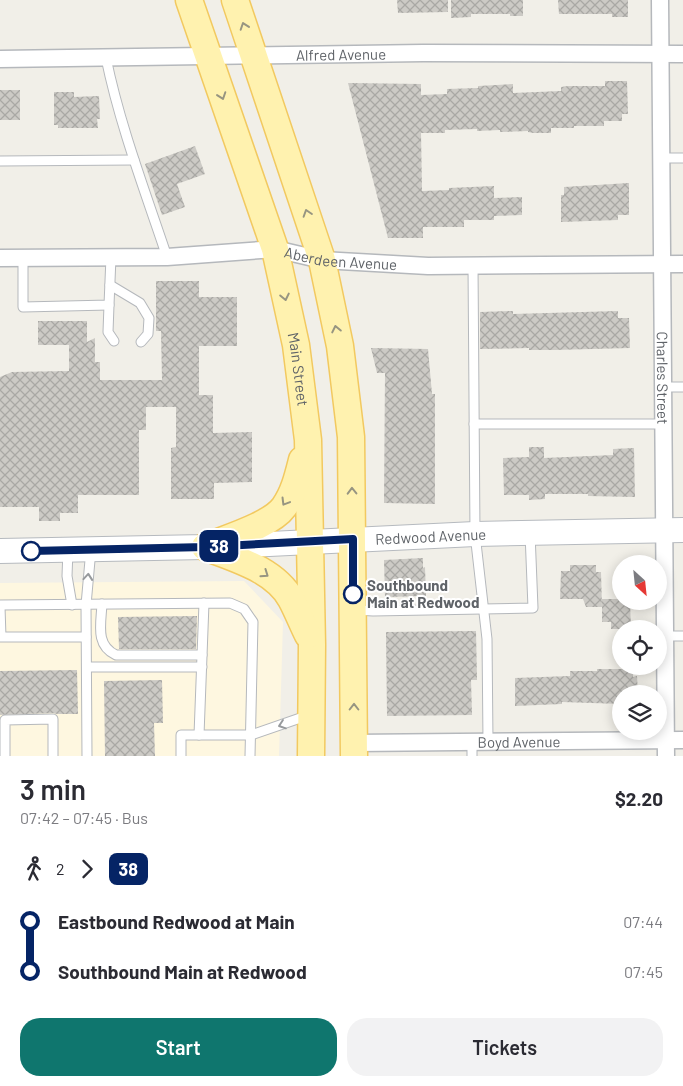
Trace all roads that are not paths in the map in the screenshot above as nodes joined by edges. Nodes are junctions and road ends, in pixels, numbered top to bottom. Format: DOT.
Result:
graph roads {
  1 [pos="189,0"];
  2 [pos="235,0"];
  3 [pos="660,0"];
  4 [pos="660,54"];
  5 [pos="683,54"];
  6 [pos="209,56"];
  7 [pos="254,56"];
  8 [pos="106,58"];
  9 [pos="0,59"];
  10 [pos="661,158"];
  11 [pos="683,158"];
  12 [pos="134,160"];
  13 [pos="0,161"];
  14 [pos="275,249"];
  15 [pos="111,257"];
  16 [pos="168,257"];
  17 [pos="0,258"];
  18 [pos="23,258"];
  19 [pos="322,260"];
  20 [pos="662,264"];
  21 [pos="683,264"];
  22 [pos="473,266"];
  23 [pos="110,285"];
  24 [pos="109,305"];
  25 [pos="114,341"];
  26 [pos="141,342"];
  27 [pos="663,387"];
  28 [pos="683,387"];
  29 [pos="474,424"];
  30 [pos="663,424"];
  31 [pos="308,440"];
  32 [pos="673,530"];
  33 [pos="530,533"];
  34 [pos="475,534"];
  35 [pos="353,539"];
  36 [pos="310,542"];
  37 [pos="205,547"];
  38 [pos="91,549"];
  39 [pos="68,550"];
  40 [pos="0,551"];
  41 [pos="204,603"];
  42 [pos="102,604"];
  43 [pos="72,605"];
  44 [pos="86,605"];
  45 [pos="0,606"];
  46 [pos="353,609"];
  47 [pos="484,610"];
  48 [pos="666,620"];
  49 [pos="667,636"];
  50 [pos="683,636"];
  51 [pos="86,637"];
  52 [pos="312,645"];
  53 [pos="202,655"];
  54 [pos="202,666"];
  55 [pos="87,667"];
  56 [pos="665,675"];
  57 [pos="312,713"];
  58 [pos="199,735"];
  59 [pos="251,735"];
  60 [pos="683,740"];
  61 [pos="477,746"];
  62 [pos="666,748"];
  63 [pos="354,749"];
  64 [pos="5,756"];
  65 [pos="53,756"];
  66 [pos="87,756"];
  67 [pos="181,756"];
  68 [pos="250,756"];
  69 [pos="310,756"];
  1 -- 6 [label="main road, Main Street"];
  7 -- 2 [label="main road, one-way"];
  3 -- 4 [label="street, Charles Street"];
  4 -- 5 [label="street, Alfred Avenue"];
  4 -- 7 [label="street, Alfred Avenue"];
  4 -- 10 [label="street, Charles Street"];
  6 -- 7 [label="street, Alfred Avenue"];
  6 -- 8 [label="street, Alfred Avenue"];
  6 -- 14 [label="main road, Main Street, one-way"];
  19 -- 7 [label="main road, one-way"];
  8 -- 9 [label="street, Alfred Avenue"];
  8 -- 12 [label="lane"];
  10 -- 11 [label="lane"];
  10 -- 20 [label="street, Charles Street"];
  12 -- 13 [label="lane"];
  12 -- 16 [label="lane"];
  14 -- 16 [label="street, Aberdeen Avenue"];
  14 -- 19 [label="street, Aberdeen Avenue"];
  14 -- 31 [label="main road, Main Street, one-way"];
  15 -- 16 [label="street, Aberdeen Avenue"];
  15 -- 18 [label="street, Aberdeen Avenue"];
  15 -- 23 [label="lane"];
  17 -- 18 [label="street, Aberdeen Avenue"];
  18 -- 24 [label="lane"];
  19 -- 22 [label="street, Aberdeen Avenue"];
  35 -- 19 [label="main road, one-way"];
  20 -- 21 [label="street, Aberdeen Avenue"];
  20 -- 22 [label="street, Aberdeen Avenue"];
  20 -- 27 [label="street, Charles Street"];
  22 -- 29 [label="lane"];
  23 -- 24 [label="lane"];
  23 -- 26 [label="lane"];
  24 -- 25 [label="lane"];
  27 -- 28 [label="lane"];
  27 -- 30 [label="street, Charles Street"];
  29 -- 30 [label="lane"];
  29 -- 34 [label="lane"];
  30 -- 32 [label="street, Charles Street"];
  31 -- 36 [label="main road, Main Street"];
  31 -- 37 [label="main road, one-way"];
  32 -- 33 [label="main road, Redwood Avenue"];
  32 -- 48 [label="street, Charles Street"];
  33 -- 34 [label="main road, Redwood Avenue"];
  33 -- 47 [label="lane"];
  34 -- 35 [label="main road, Redwood Avenue"];
  34 -- 47 [label="lane"];
  35 -- 36 [label="main road, Redwood Avenue"];
  35 -- 46 [label="main road"];
  36 -- 37 [label="main road, Redwood Avenue"];
  36 -- 52 [label="main road, Main Street"];
  37 -- 38 [label="main road, Redwood Avenue"];
  37 -- 52 [label="main road, one-way"];
  38 -- 39 [label="main road, Redwood Avenue"];
  44 -- 38 [label="lane, one-way"];
  39 -- 40 [label="main road, Redwood Avenue"];
  39 -- 43 [label="lane"];
  41 -- 42 [label="lane"];
  41 -- 53 [label="lane"];
  41 -- 59 [label="lane"];
  42 -- 44 [label="lane"];
  42 -- 53 [label="lane"];
  43 -- 44 [label="lane"];
  43 -- 45 [label="lane"];
  44 -- 51 [label="lane"];
  45 -- 51 [label="lane"];
  46 -- 47 [label="lane"];
  63 -- 46 [label="main road, one-way"];
  47 -- 61 [label="lane"];
  49 -- 50 [label="lane"];
  51 -- 55 [label="lane"];
  52 -- 57 [label="main road, Main Street"];
  53 -- 54 [label="lane"];
  54 -- 55 [label="lane"];
  54 -- 58 [label="lane"];
  55 -- 66 [label="lane"];
  56 -- 62 [label="street, Charles Street"];
  57 -- 59 [label="lane, one-way"];
  57 -- 69 [label="main road, Main Street"];
  58 -- 59 [label="lane"];
  58 -- 67 [label="lane"];
  59 -- 68 [label="lane"];
  60 -- 62 [label="street, Boyd Avenue"];
  61 -- 62 [label="street, Boyd Avenue"];
  61 -- 63 [label="street, Boyd Avenue"];
  64 -- 65 [label="lane"];
}
